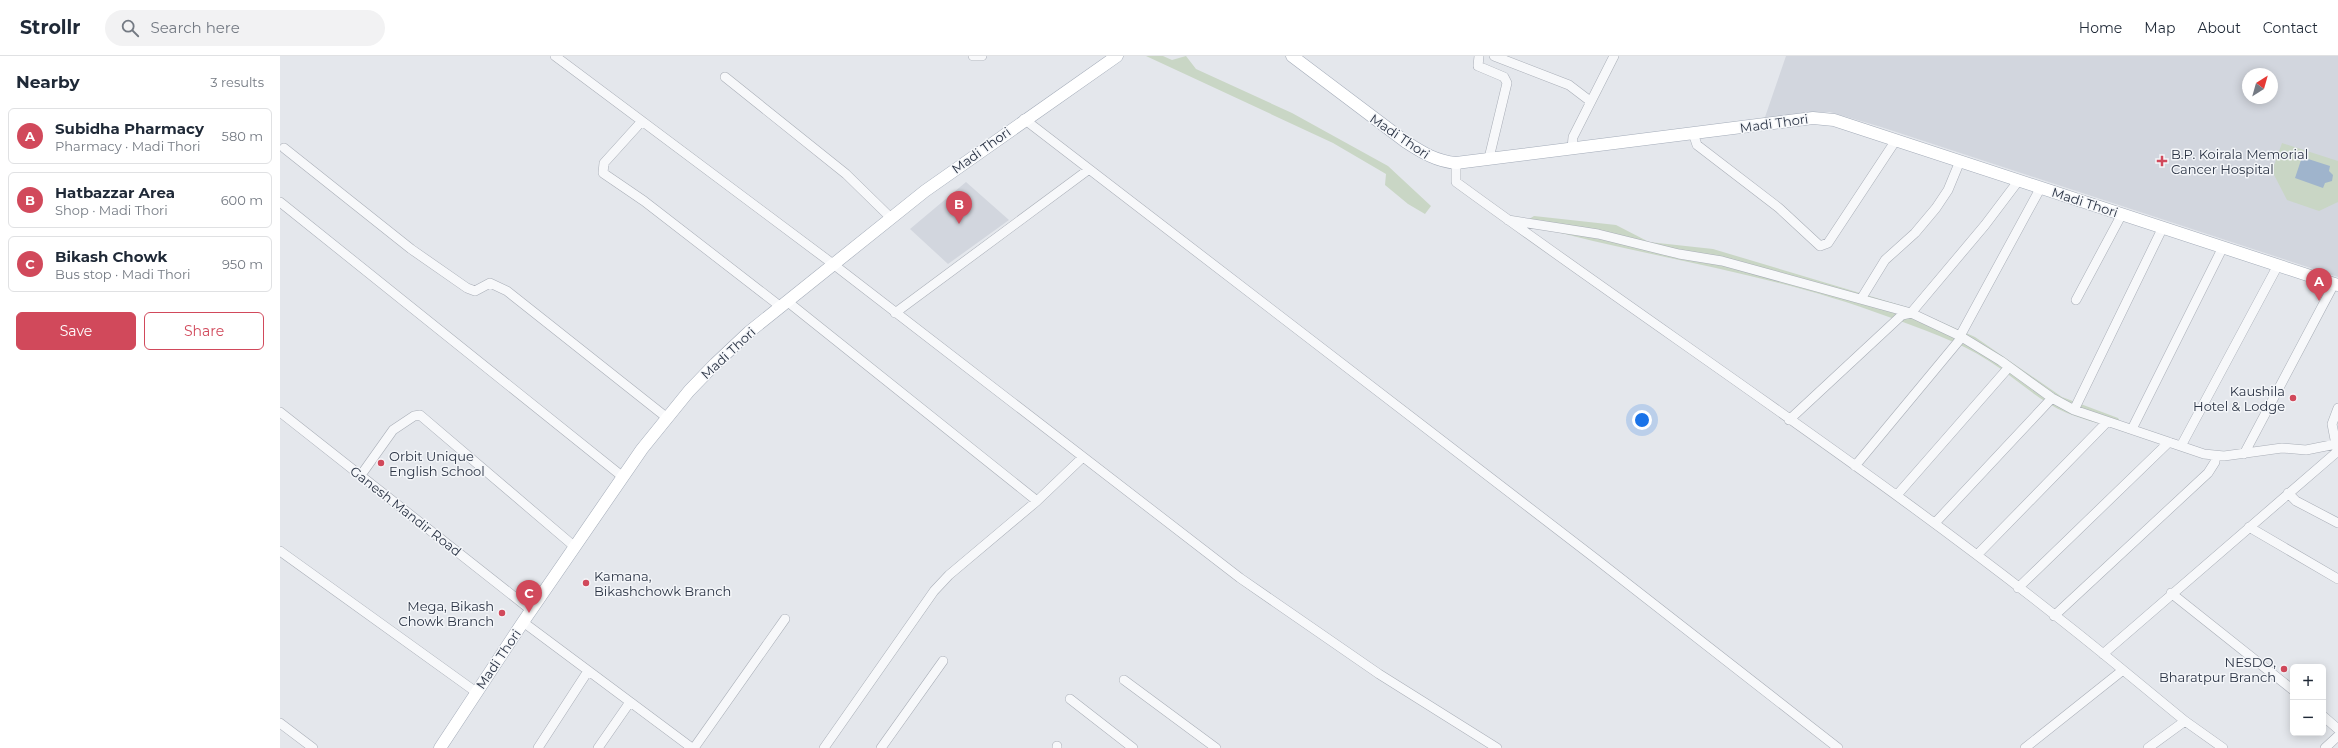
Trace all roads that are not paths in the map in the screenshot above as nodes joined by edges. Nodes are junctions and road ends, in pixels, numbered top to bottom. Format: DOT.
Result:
graph roads {
  1 [pos="555,56"];
  2 [pos="973,56"];
  3 [pos="982,56"];
  4 [pos="1118,56"];
  5 [pos="1292,56"];
  6 [pos="1479,56"];
  7 [pos="1494,56"];
  8 [pos="1614,56"];
  9 [pos="725,77"];
  10 [pos="1590,102"];
  11 [pos="1024,119"];
  12 [pos="642,121"];
  13 [pos="1693,133"];
  14 [pos="1896,140"];
  15 [pos="284,148"];
  16 [pos="1572,149"];
  17 [pos="1489,158"];
  18 [pos="1960,161"];
  19 [pos="1456,163"];
  20 [pos="1088,170"];
  21 [pos="2019,180"];
  22 [pos="2041,187"];
  23 [pos="280,202"];
  24 [pos="2122,214"];
  25 [pos="891,218"];
  26 [pos="1508,220"];
  27 [pos="2163,227"];
  28 [pos="2222,249"];
  29 [pos="833,264"];
  30 [pos="2277,267"];
  31 [pos="2336,285"];
  32 [pos="1861,299"];
  33 [pos="2076,300"];
  34 [pos="785,304"];
  35 [pos="895,313"];
  36 [pos="1911,313"];
  37 [pos="1961,337"];
  38 [pos="2009,367"];
  39 [pos="2052,398"];
  40 [pos="2338,408"];
  41 [pos="2074,410"];
  42 [pos="280,412"];
  43 [pos="666,417"];
  44 [pos="1789,420"];
  45 [pos="2107,422"];
  46 [pos="2132,429"];
  47 [pos="2169,442"];
  48 [pos="2181,446"];
  49 [pos="2337,449"];
  50 [pos="2244,454"];
  51 [pos="2215,456"];
  52 [pos="1082,458"];
  53 [pos="1855,466"];
  54 [pos="361,476"];
  55 [pos="623,477"];
  56 [pos="2288,493"];
  57 [pos="1897,495"];
  58 [pos="1037,501"];
  59 [pos="1935,523"];
  60 [pos="2338,524"];
  61 [pos="2249,527"];
  62 [pos="575,548"];
  63 [pos="280,551"];
  64 [pos="1977,555"];
  65 [pos="2338,579"];
  66 [pos="2018,588"];
  67 [pos="2171,593"];
  68 [pos="531,610"];
  69 [pos="2054,616"];
  70 [pos="785,618"];
  71 [pos="523,622"];
  72 [pos="2102,654"];
  73 [pos="944,661"];
  74 [pos="2123,670"];
  75 [pos="588,671"];
  76 [pos="1124,680"];
  77 [pos="2290,688"];
  78 [pos="476,692"];
  79 [pos="1070,699"];
  80 [pos="630,702"];
  81 [pos="2326,719"];
  82 [pos="2185,722"];
  83 [pos="280,723"];
  84 [pos="2338,729"];
  85 [pos="2338,736"];
  86 [pos="313,748"];
  87 [pos="440,748"];
  88 [pos="538,748"];
  89 [pos="598,748"];
  90 [pos="693,748"];
  91 [pos="824,748"];
  92 [pos="881,748"];
  93 [pos="1133,748"];
  94 [pos="1216,748"];
  95 [pos="1497,748"];
  96 [pos="1838,748"];
  97 [pos="2025,748"];
  98 [pos="2148,748"];
  99 [pos="2223,748"];
  100 [pos="2325,748"];
  1 -- 12 [label="street"];
  2 -- 3 [label="street"];
  4 -- 11 [label="main road, Madi Thori"];
  5 -- 19 [label="main road, Madi Thori"];
  6 -- 17 [label="street"];
  7 -- 10 [label="street"];
  8 -- 10 [label="street"];
  9 -- 25 [label="street"];
  10 -- 16 [label="street"];
  11 -- 20 [label="street"];
  11 -- 25 [label="main road, Madi Thori"];
  12 -- 29 [label="street"];
  12 -- 34 [label="street"];
  13 -- 14 [label="main road, Madi Thori"];
  13 -- 14 [label="street"];
  13 -- 16 [label="main road, Madi Thori"];
  14 -- 18 [label="main road, Madi Thori"];
  15 -- 43 [label="street"];
  16 -- 17 [label="main road, Madi Thori"];
  17 -- 19 [label="main road, Madi Thori"];
  18 -- 21 [label="main road, Madi Thori"];
  18 -- 32 [label="street"];
  19 -- 26 [label="street"];
  20 -- 35 [label="street"];
  20 -- 96 [label="street"];
  21 -- 22 [label="main road, Madi Thori"];
  21 -- 36 [label="street"];
  22 -- 24 [label="main road, Madi Thori"];
  22 -- 37 [label="street"];
  23 -- 55 [label="street"];
  24 -- 27 [label="main road, Madi Thori"];
  24 -- 33 [label="street"];
  25 -- 29 [label="main road, Madi Thori"];
  26 -- 32 [label="street"];
  26 -- 44 [label="street"];
  27 -- 28 [label="main road, Madi Thori"];
  27 -- 41 [label="street"];
  28 -- 30 [label="main road, Madi Thori"];
  28 -- 46 [label="street"];
  29 -- 34 [label="main road, Madi Thori"];
  29 -- 35 [label="street"];
  30 -- 31 [label="main road, Madi Thori"];
  30 -- 48 [label="street"];
  31 -- 50 [label="street"];
  32 -- 36 [label="street"];
  34 -- 43 [label="main road, Madi Thori"];
  34 -- 58 [label="street"];
  35 -- 52 [label="street"];
  36 -- 37 [label="street"];
  36 -- 44 [label="street"];
  37 -- 38 [label="street"];
  37 -- 53 [label="street"];
  38 -- 39 [label="street"];
  38 -- 57 [label="street"];
  39 -- 41 [label="street"];
  39 -- 59 [label="street"];
  40 -- 49 [label="street"];
  41 -- 45 [label="street"];
  42 -- 54 [label="street, Ganesh Mandir Road"];
  43 -- 55 [label="main road, Madi Thori"];
  44 -- 53 [label="street"];
  45 -- 46 [label="street"];
  45 -- 64 [label="street"];
  46 -- 47 [label="street"];
  47 -- 48 [label="street"];
  47 -- 66 [label="street"];
  48 -- 51 [label="street"];
  49 -- 50 [label="street"];
  49 -- 56 [label="street"];
  50 -- 51 [label="street"];
  51 -- 69 [label="street"];
  52 -- 58 [label="street"];
  52 -- 95 [label="street"];
  53 -- 57 [label="street"];
  54 -- 62 [label="street"];
  54 -- 68 [label="street, Ganesh Mandir Road"];
  55 -- 62 [label="main road, Madi Thori"];
  56 -- 60 [label="street"];
  56 -- 61 [label="street"];
  57 -- 59 [label="street"];
  58 -- 91 [label="street"];
  59 -- 64 [label="street"];
  61 -- 65 [label="street"];
  61 -- 67 [label="street"];
  62 -- 68 [label="main road, Madi Thori"];
  63 -- 78 [label="street"];
  64 -- 66 [label="street"];
  66 -- 69 [label="street"];
  67 -- 72 [label="street"];
  67 -- 77 [label="street"];
  68 -- 71 [label="main road, Madi Thori"];
  69 -- 72 [label="street"];
  70 -- 90 [label="street"];
  71 -- 75 [label="street"];
  71 -- 78 [label="main road, Madi Thori"];
  72 -- 74 [label="street"];
  73 -- 92 [label="street"];
  74 -- 82 [label="street"];
  74 -- 97 [label="street"];
  75 -- 80 [label="street"];
  75 -- 88 [label="street"];
  76 -- 94 [label="street"];
  78 -- 87 [label="main road, Madi Thori"];
  79 -- 93 [label="street"];
  80 -- 89 [label="street"];
  80 -- 90 [label="street"];
  81 -- 84 [label="street"];
  82 -- 98 [label="street"];
  82 -- 99 [label="street"];
  83 -- 86 [label="street"];
  85 -- 100 [label="street"];
}
